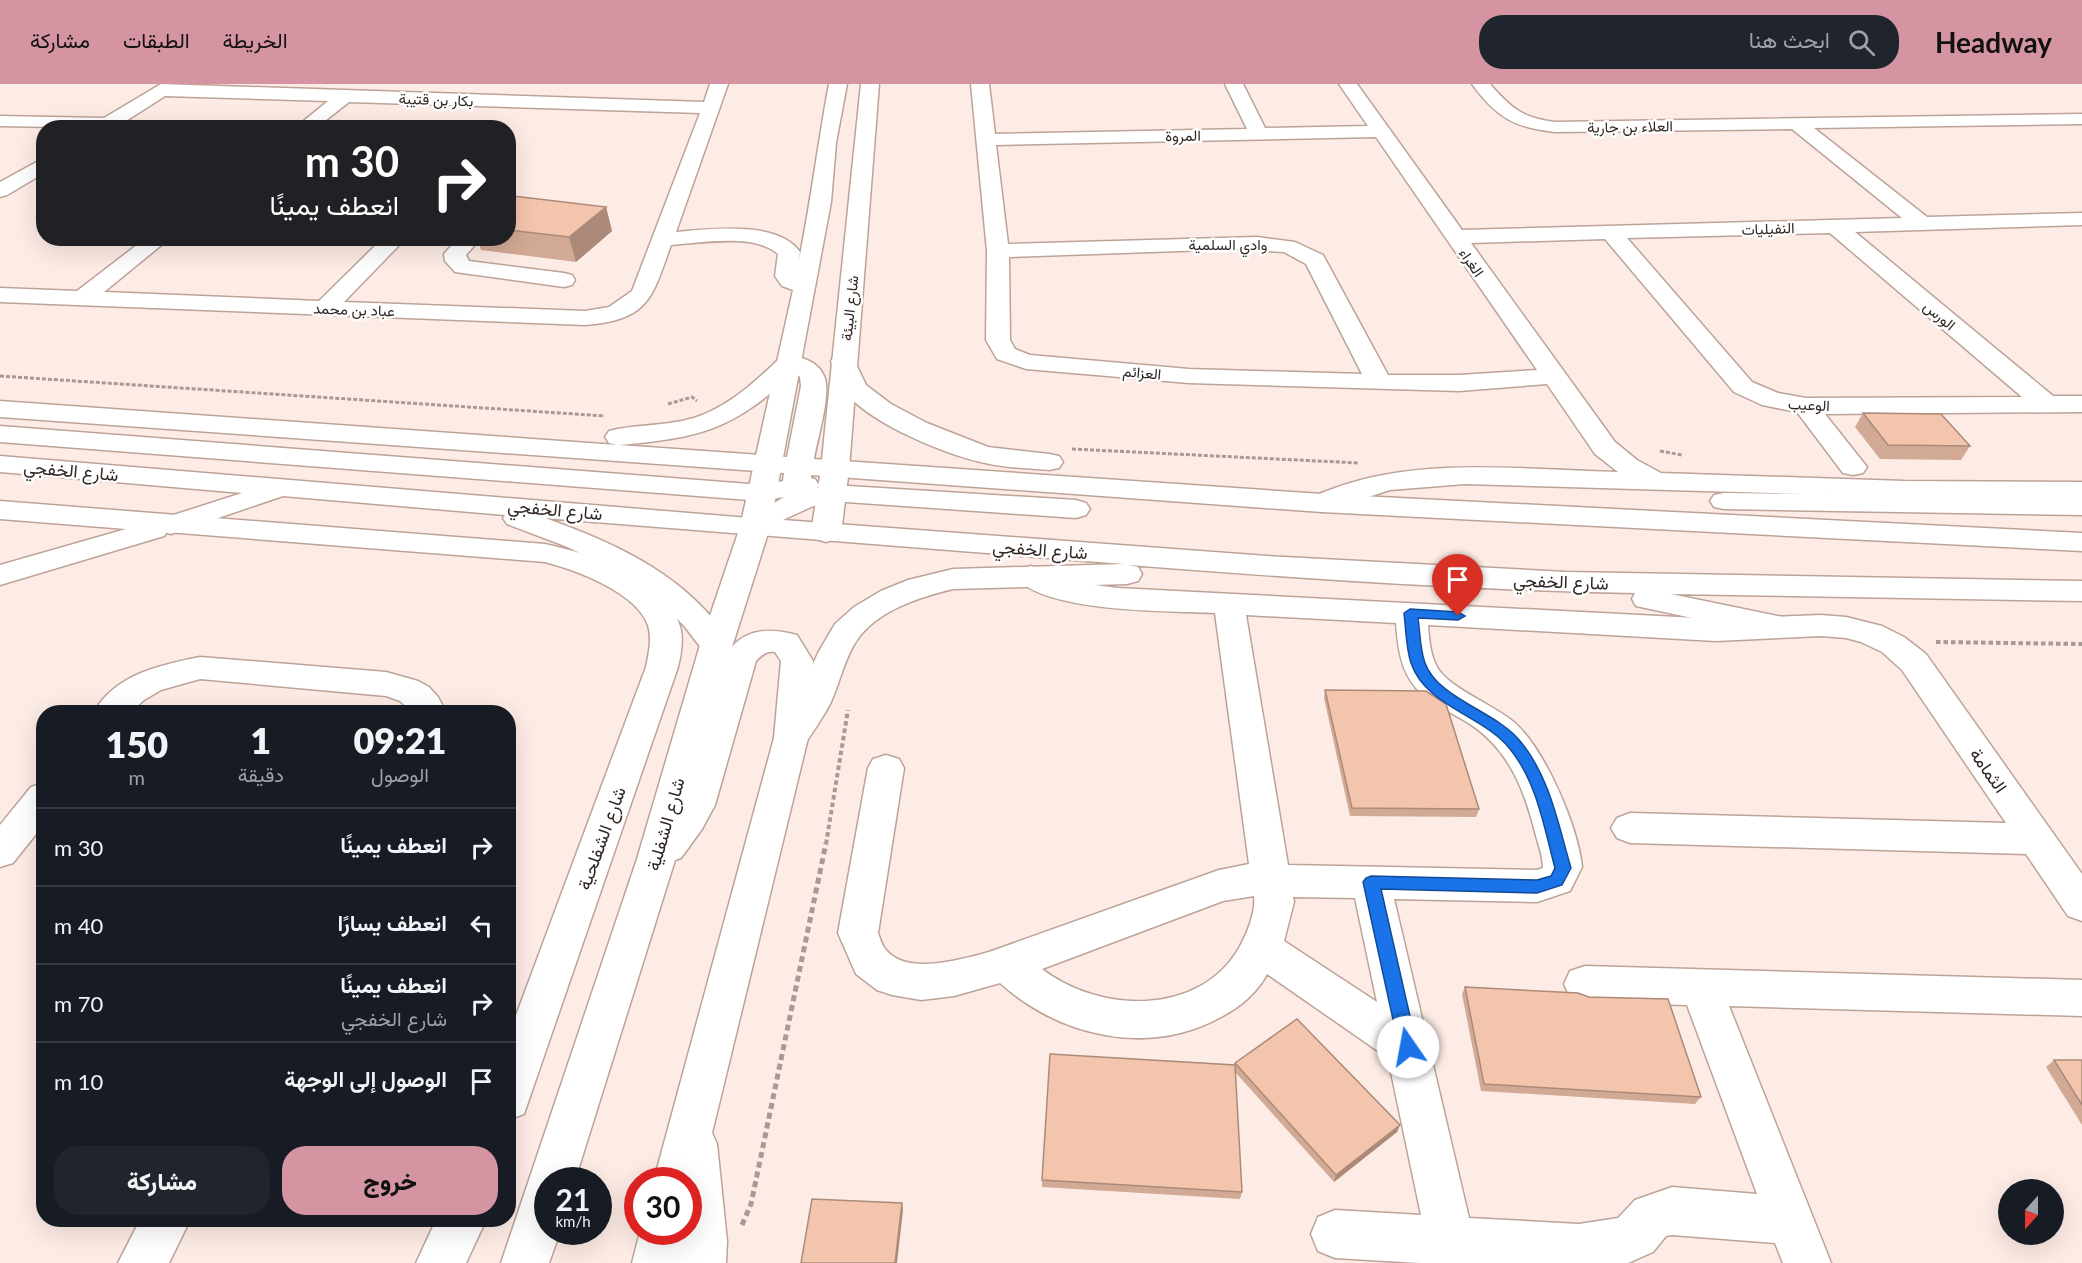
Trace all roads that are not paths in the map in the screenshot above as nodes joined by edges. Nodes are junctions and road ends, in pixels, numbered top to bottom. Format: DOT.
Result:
graph roads {
  1 [pos="719,84"];
  2 [pos="838,84"];
  3 [pos="870,84"];
  4 [pos="980,84"];
  5 [pos="1234,84"];
  6 [pos="1347,84"];
  7 [pos="1481,84"];
  8 [pos="167,88"];
  9 [pos="345,97"];
  10 [pos="532,103"];
  11 [pos="710,108"];
  12 [pos="2082,118"];
  13 [pos="516,119"];
  14 [pos="114,120"];
  15 [pos="315,120"];
  16 [pos="0,121"];
  17 [pos="36,123"];
  18 [pos="1796,123"];
  19 [pos="1380,130"];
  20 [pos="1258,133"];
  21 [pos="986,140"];
  22 [pos="36,169"];
  23 [pos="822,190"];
  24 [pos="0,191"];
  25 [pos="802,200"];
  26 [pos="2054,219"];
  27 [pos="2082,219"];
  28 [pos="1922,223"];
  29 [pos="785,226"];
  30 [pos="1835,226"];
  31 [pos="1610,232"];
  32 [pos="742,236"];
  33 [pos="1455,237"];
  34 [pos="2082,238"];
  35 [pos="662,239"];
  36 [pos="150,246"];
  37 [pos="388,246"];
  38 [pos="462,246"];
  39 [pos="998,250"];
  40 [pos="564,280"];
  41 [pos="805,287"];
  42 [pos="461,292"];
  43 [pos="0,295"];
  44 [pos="83,298"];
  45 [pos="326,308"];
  46 [pos="843,361"];
  47 [pos="790,362"];
  48 [pos="1552,376"];
  49 [pos="1380,382"];
  50 [pos="2046,404"];
  51 [pos="2082,404"];
  52 [pos="1806,406"];
  53 [pos="0,409"];
  54 [pos="0,434"];
  55 [pos="1598,439"];
  56 [pos="522,445"];
  57 [pos="0,464"];
  58 [pos="768,464"];
  59 [pos="1853,466"];
  60 [pos="1580,479"];
  61 [pos="834,481"];
  62 [pos="1657,482"];
  63 [pos="797,485"];
  64 [pos="285,488"];
  65 [pos="2082,490"];
  66 [pos="1166,492"];
  67 [pos="762,493"];
  68 [pos="470,502"];
  69 [pos="1322,503"];
  70 [pos="2082,506"];
  71 [pos="0,510"];
  72 [pos="1619,517"];
  73 [pos="171,525"];
  74 [pos="755,527"];
  75 [pos="826,533"];
  76 [pos="2069,542"];
  77 [pos="1267,566"];
  78 [pos="1031,576"];
  79 [pos="3,577"];
  80 [pos="1566,582"];
  81 [pos="1939,589"];
  82 [pos="2082,591"];
  83 [pos="1229,603"];
  84 [pos="2082,612"];
  85 [pos="1410,613"];
  86 [pos="1781,626"];
  87 [pos="1890,641"];
  88 [pos="716,645"];
  89 [pos="118,705"];
  90 [pos="425,705"];
  91 [pos="791,738"];
  92 [pos="886,768"];
  93 [pos="36,807"];
  94 [pos="1630,828"];
  95 [pos="2036,839"];
  96 [pos="0,852"];
  97 [pos="656,859"];
  98 [pos="1271,879"];
  99 [pos="1371,882"];
  100 [pos="2082,905"];
  101 [pos="1262,948"];
  102 [pos="1006,963"];
  103 [pos="1585,984"];
  104 [pos="1701,988"];
  105 [pos="2082,998"];
  106 [pos="1408,1047"];
  107 [pos="516,1077"];
  108 [pos="692,1118"];
  109 [pos="556,1167"];
  110 [pos="680,1167"];
  111 [pos="1790,1220"];
  112 [pos="162,1227"];
  113 [pos="458,1227"];
  114 [pos="1335,1234"];
  115 [pos="534,1236"];
  116 [pos="661,1245"];
  117 [pos="1453,1251"];
  118 [pos="142,1263"];
  119 [pos="440,1263"];
  120 [pos="525,1263"];
  121 [pos="656,1263"];
  122 [pos="702,1263"];
  123 [pos="1807,1263"];
  1 -- 11 [label="main road, عباد بن محمد"];
  2 -- 23 [label="main road"];
  3 -- 46 [label="main road, شارع البيئة"];
  4 -- 21 [label="main road, العزائم"];
  5 -- 20 [label="main road"];
  6 -- 19 [label="main road, الغراء"];
  7 -- 18 [label="main road, العلاء بن جارية"];
  8 -- 9 [label="main road, بكار بن قتيبة"];
  8 -- 14 [label="main road"];
  9 -- 10 [label="main road, بكار بن قتيبة"];
  9 -- 15 [label="main road"];
  10 -- 11 [label="main road, بكار بن قتيبة"];
  10 -- 13 [label="main road"];
  11 -- 35 [label="main road, عباد بن محمد"];
  12 -- 18 [label="main road, العلاء بن جارية"];
  16 -- 17 [label="main road"];
  18 -- 28 [label="main road"];
  19 -- 20 [label="main road, المروة"];
  19 -- 33 [label="main road, الغراء"];
  20 -- 21 [label="main road, المروة"];
  21 -- 39 [label="main road, العزائم"];
  22 -- 24 [label="main road"];
  23 -- 25 [label="main road"];
  23 -- 41 [label="main road"];
  26 -- 27 [label="main road, النفيليات"];
  26 -- 28 [label="main road, النفيليات"];
  26 -- 34 [label="main road"];
  28 -- 30 [label="main road, النفيليات"];
  29 -- 32 [label="main road"];
  30 -- 31 [label="main road, النفيليات"];
  30 -- 50 [label="main road, الورس"];
  31 -- 33 [label="main road, النفيليات"];
  31 -- 52 [label="main road, الوعيب"];
  32 -- 35 [label="main road"];
  32 -- 41 [label="main road"];
  33 -- 48 [label="main road, الغراء"];
  35 -- 42 [label="main road, عباد بن محمد"];
  36 -- 44 [label="main road"];
  37 -- 45 [label="main road"];
  38 -- 42 [label="main road"];
  39 -- 49 [label="main road, وادي السلمية"];
  39 -- 49 [label="main road, العزائم"];
  40 -- 42 [label="main road"];
  41 -- 47 [label="main road"];
  42 -- 45 [label="main road, عباد بن محمد"];
  43 -- 44 [label="main road, عباد بن محمد"];
  44 -- 45 [label="main road, عباد بن محمد"];
  46 -- 61 [label="main road, شارع البيئة"];
  46 -- 66 [label="main road"];
  47 -- 56 [label="main road"];
  47 -- 58 [label="main road"];
  47 -- 63 [label="main road"];
  48 -- 49 [label="main road, العزائم"];
  48 -- 55 [label="main road, الغراء"];
  50 -- 51 [label="main road, الوعيب"];
  50 -- 52 [label="main road, الوعيب"];
  52 -- 59 [label="main road"];
  53 -- 56 [label="main road"];
  54 -- 67 [label="main road"];
  55 -- 60 [label="main road"];
  55 -- 62 [label="main road, الغراء"];
  56 -- 58 [label="main road"];
  57 -- 64 [label="main road, شارع الخفجي"];
  58 -- 63 [label="main road"];
  58 -- 67 [label="main road, شارع الشفلية"];
  60 -- 62 [label="main road"];
  60 -- 69 [label="main road"];
  61 -- 63 [label="main road"];
  61 -- 66 [label="main road"];
  61 -- 75 [label="main road, شارع البيئة"];
  61 -- 76 [label="main road"];
  62 -- 65 [label="main road"];
  63 -- 67 [label="main road"];
  63 -- 74 [label="main road"];
  63 -- 75 [label="main road"];
  64 -- 68 [label="main road, شارع الخفجي"];
  64 -- 73 [label="main road"];
  66 -- 69 [label="main road"];
  67 -- 74 [label="main road, شارع الشفلية"];
  68 -- 74 [label="main road, شارع الخفجي"];
  68 -- 88 [label="main road"];
  69 -- 72 [label="main road"];
  70 -- 72 [label="main road"];
  71 -- 73 [label="main road"];
  72 -- 76 [label="main road"];
  73 -- 79 [label="main road"];
  73 -- 107 [label="main road, شارع الشفلحية"];
  74 -- 75 [label="main road, شارع الخفجي"];
  74 -- 88 [label="main road, شارع الشفلية"];
  75 -- 77 [label="main road, شارع الخفجي"];
  77 -- 78 [label="main road"];
  77 -- 80 [label="main road, شارع الخفجي"];
  78 -- 83 [label="main road, شارع الخفجي"];
  78 -- 91 [label="main road"];
  80 -- 81 [label="main road, شارع الخفجي"];
  80 -- 86 [label="main road"];
  81 -- 82 [label="main road, شارع الخفجي"];
  81 -- 84 [label="main road"];
  83 -- 85 [label="main road, شارع الخفجي"];
  83 -- 98 [label="main road"];
  85 -- 86 [label="main road, شارع الخفجي"];
  85 -- 99 [label="main road"];
  86 -- 87 [label="main road, شارع الخفجي"];
  87 -- 95 [label="main road, الثمامة"];
  88 -- 97 [label="main road, شارع الشفلية"];
  89 -- 90 [label="main road"];
  91 -- 97 [label="main road"];
  91 -- 108 [label="main road"];
  92 -- 102 [label="main road"];
  93 -- 96 [label="main road"];
  94 -- 95 [label="main road"];
  95 -- 100 [label="main road, الثمامة"];
  97 -- 109 [label="main road, شارع الشفلية"];
  98 -- 99 [label="main road"];
  98 -- 101 [label="main road"];
  98 -- 102 [label="main road"];
  99 -- 106 [label="main road"];
  101 -- 102 [label="main road"];
  101 -- 106 [label="main road"];
  103 -- 104 [label="main road"];
  104 -- 105 [label="main road"];
  104 -- 111 [label="main road"];
  106 -- 117 [label="main road"];
  108 -- 110 [label="main road"];
  108 -- 122 [label="main road"];
  111 -- 117 [label="main road"];
  111 -- 123 [label="main road"];
  112 -- 118 [label="main road"];
  113 -- 119 [label="main road"];
  114 -- 117 [label="main road"];
  115 -- 120 [label="main road"];
  116 -- 121 [label="main road"];
}
